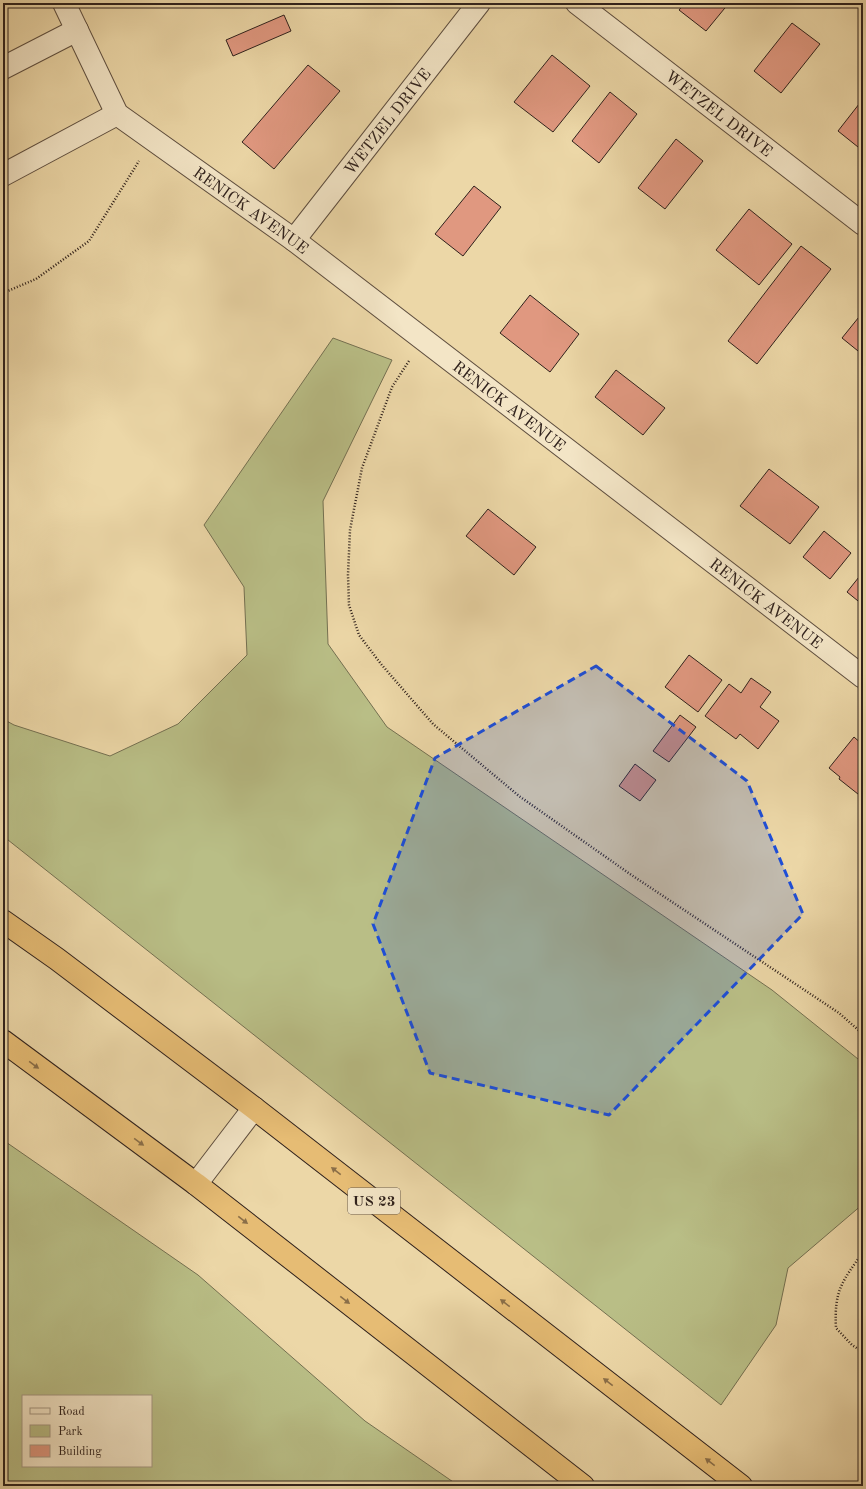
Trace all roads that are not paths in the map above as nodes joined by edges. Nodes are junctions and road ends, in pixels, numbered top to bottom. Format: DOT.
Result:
graph roads {
  1 [pos="479,3"];
  2 [pos="577,3"];
  3 [pos="68,4"];
  4 [pos="77,30"];
  5 [pos="3,68"];
  6 [pos="117,114"];
  7 [pos="3,175"];
  8 [pos="863,224"];
  9 [pos="294,240"];
  10 [pos="863,677"];
  11 [pos="3,920"];
  12 [pos="3,1042"];
  13 [pos="254,1108"];
  14 [pos="196,1184"];
  15 [pos="583,1486"];
  16 [pos="741,1486"];
  1 -- 9 [label="street, WETZEL DRIVE"];
  2 -- 8 [label="street, WETZEL DRIVE"];
  3 -- 4 [label="street"];
  4 -- 5 [label="street"];
  4 -- 6 [label="street"];
  6 -- 7 [label="street"];
  6 -- 9 [label="street, RENICK AVENUE"];
  9 -- 10 [label="street, RENICK AVENUE"];
  11 -- 13 [label="highway, US 23"];
  12 -- 14 [label="highway, one-way"];
  13 -- 14 [label="street"];
  16 -- 13 [label="highway, US 23, one-way"];
  14 -- 15 [label="highway, one-way"];
}
